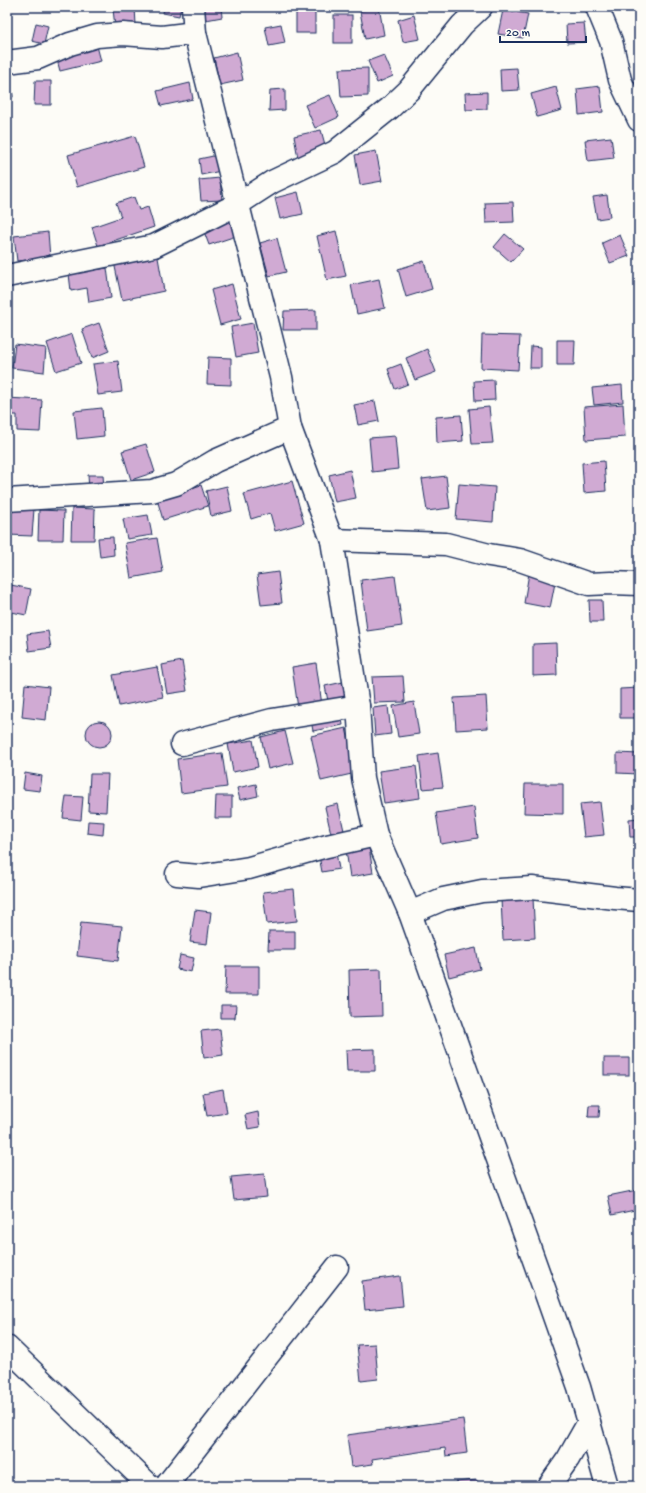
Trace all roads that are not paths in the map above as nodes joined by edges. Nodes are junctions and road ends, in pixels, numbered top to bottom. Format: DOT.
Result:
graph roads {
  1 [pos="193,7"];
  2 [pos="481,7"];
  3 [pos="597,7"];
  4 [pos="196,33"];
  5 [pos="7,62"];
  6 [pos="638,114"];
  7 [pos="238,204"];
  8 [pos="7,276"];
  9 [pos="290,428"];
  10 [pos="7,500"];
  11 [pos="332,540"];
  12 [pos="639,584"];
  13 [pos="358,706"];
  14 [pos="182,744"];
  15 [pos="376,835"];
  16 [pos="178,874"];
  17 [pos="639,900"];
  18 [pos="410,913"];
  19 [pos="337,1267"];
  20 [pos="7,1347"];
  21 [pos="589,1422"];
  22 [pos="150,1486"];
  23 [pos="166,1486"];
  24 [pos="549,1486"];
  25 [pos="607,1486"];
  1 -- 4 [label="street"];
  2 -- 7 [label="street"];
  3 -- 6 [label="street"];
  4 -- 5 [label="street"];
  4 -- 7 [label="street"];
  7 -- 8 [label="street"];
  7 -- 9 [label="street"];
  9 -- 10 [label="street"];
  9 -- 11 [label="street"];
  11 -- 12 [label="street"];
  11 -- 13 [label="street"];
  13 -- 14 [label="street"];
  13 -- 15 [label="street"];
  15 -- 16 [label="street"];
  15 -- 18 [label="street"];
  17 -- 18 [label="street"];
  18 -- 21 [label="street"];
  19 -- 23 [label="street"];
  20 -- 22 [label="street"];
  21 -- 24 [label="street"];
  21 -- 25 [label="street"];
}
